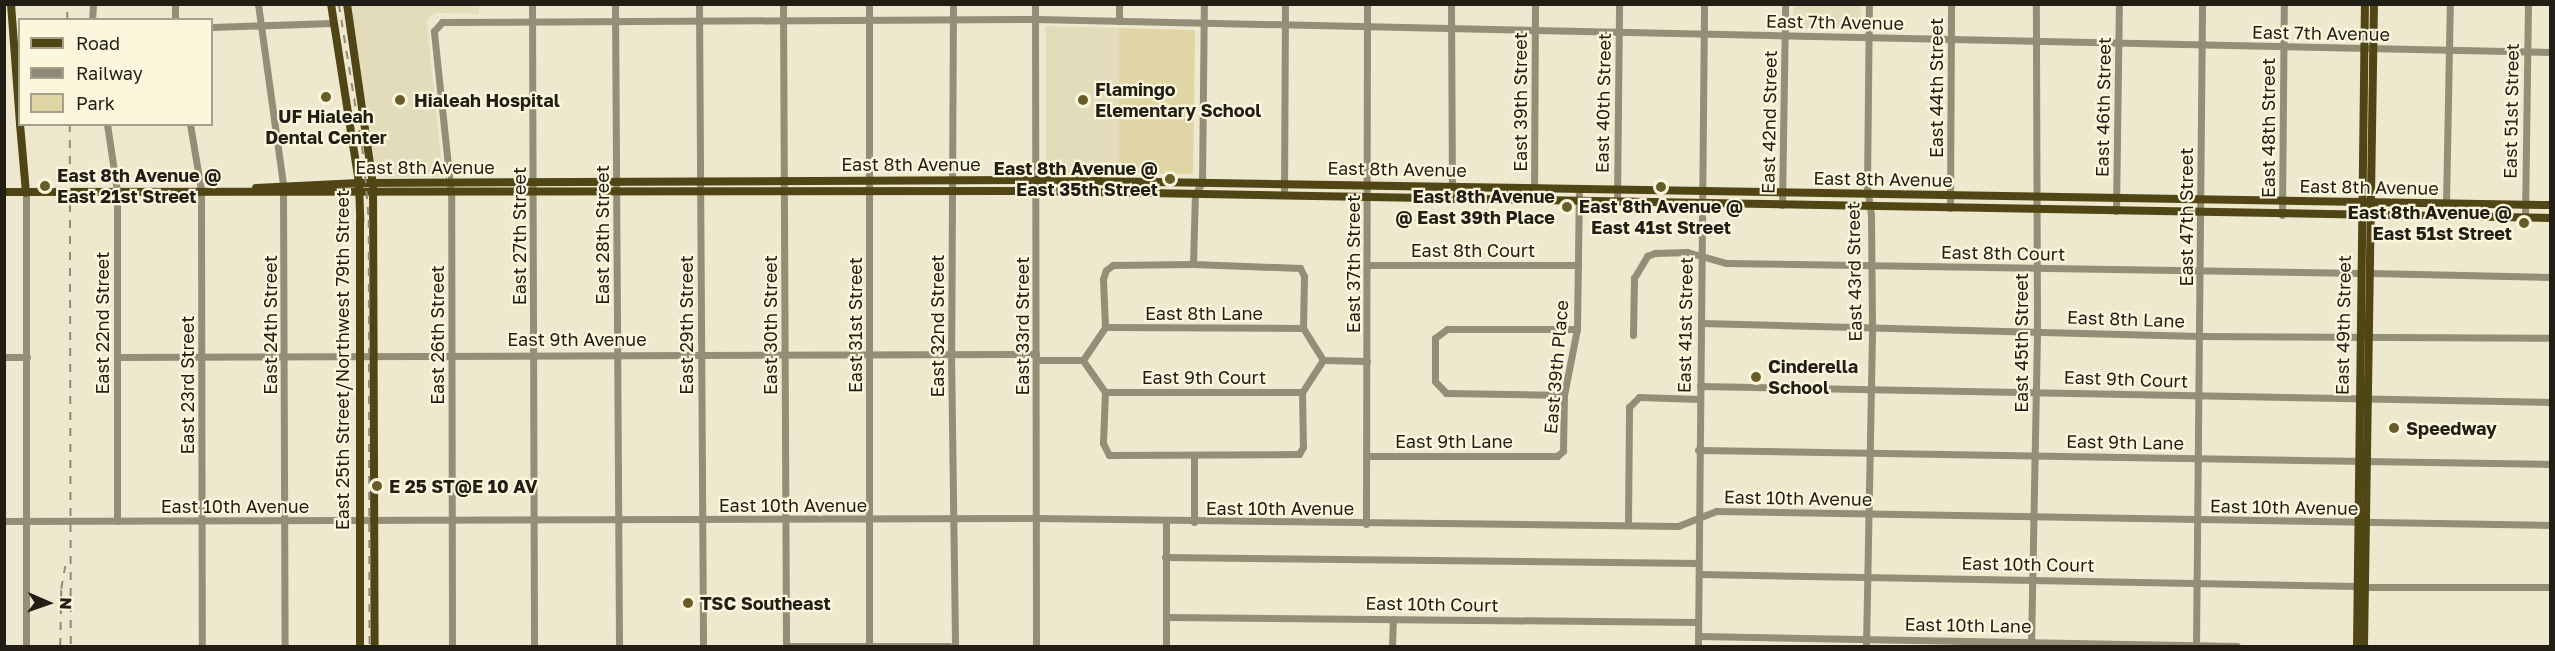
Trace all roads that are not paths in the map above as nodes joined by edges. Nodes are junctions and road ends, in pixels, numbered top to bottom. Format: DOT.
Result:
graph roads {
  1 [pos="11,4"];
  2 [pos="258,4"];
  3 [pos="331,4"];
  4 [pos="347,4"];
  5 [pos="532,4"];
  6 [pos="615,4"];
  7 [pos="699,4"];
  8 [pos="783,4"];
  9 [pos="869,4"];
  10 [pos="953,4"];
  11 [pos="1035,4"];
  12 [pos="1119,4"];
  13 [pos="1204,4"];
  14 [pos="1285,4"];
  15 [pos="1367,4"];
  16 [pos="1451,4"];
  17 [pos="1535,4"];
  18 [pos="1619,4"];
  19 [pos="1704,4"];
  20 [pos="1785,4"];
  21 [pos="1869,4"];
  22 [pos="1952,4"];
  23 [pos="2036,4"];
  24 [pos="2119,4"];
  25 [pos="2202,4"];
  26 [pos="2284,4"];
  27 [pos="2365,4"];
  28 [pos="2374,4"];
  29 [pos="2450,4"];
  30 [pos="2528,4"];
  31 [pos="953,18"];
  32 [pos="615,19"];
  33 [pos="783,19"];
  34 [pos="1036,19"];
  35 [pos="533,20"];
  36 [pos="699,20"];
  37 [pos="869,21"];
  38 [pos="1119,21"];
  39 [pos="333,23"];
  40 [pos="1204,24"];
  41 [pos="436,25"];
  42 [pos="1285,25"];
  43 [pos="258,26"];
  44 [pos="1368,26"];
  45 [pos="213,27"];
  46 [pos="1451,27"];
  47 [pos="1535,30"];
  48 [pos="8,31"];
  49 [pos="1619,32"];
  50 [pos="1705,34"];
  51 [pos="1785,36"];
  52 [pos="1869,37"];
  53 [pos="1951,41"];
  54 [pos="2036,42"];
  55 [pos="2119,42"];
  56 [pos="2201,45"];
  57 [pos="2283,47"];
  58 [pos="2369,50"];
  59 [pos="2449,51"];
  60 [pos="2527,51"];
  61 [pos="2550,52"];
  62 [pos="18,108"];
  63 [pos="20,126"];
  64 [pos="107,126"];
  65 [pos="190,126"];
  66 [pos="952,180"];
  67 [pos="1036,180"];
  68 [pos="702,181"];
  69 [pos="785,181"];
  70 [pos="869,181"];
  71 [pos="534,182"];
  72 [pos="618,182"];
  73 [pos="359,183"];
  74 [pos="450,183"];
  75 [pos="1202,183"];
  76 [pos="1285,183"];
  77 [pos="373,184"];
  78 [pos="284,185"];
  79 [pos="1368,186"];
  80 [pos="1452,187"];
  81 [pos="1534,189"];
  82 [pos="201,190"];
  83 [pos="243,190"];
  84 [pos="1579,190"];
  85 [pos="1618,190"];
  86 [pos="117,191"];
  87 [pos="952,191"];
  88 [pos="1036,191"];
  89 [pos="4,192"];
  90 [pos="785,192"];
  91 [pos="869,192"];
  92 [pos="1701,192"];
  93 [pos="26,193"];
  94 [pos="534,193"];
  95 [pos="618,193"];
  96 [pos="702,193"];
  97 [pos="284,194"];
  98 [pos="359,194"];
  99 [pos="373,194"];
  100 [pos="451,194"];
  101 [pos="1195,194"];
  102 [pos="1783,194"];
  103 [pos="1284,195"];
  104 [pos="1868,195"];
  105 [pos="1368,197"];
  106 [pos="1950,197"];
  107 [pos="2035,198"];
  108 [pos="1452,199"];
  109 [pos="1534,200"];
  110 [pos="2116,200"];
  111 [pos="1579,201"];
  112 [pos="1617,201"];
  113 [pos="2200,201"];
  114 [pos="2283,202"];
  115 [pos="1701,203"];
  116 [pos="2361,203"];
  117 [pos="2371,204"];
  118 [pos="2446,204"];
  119 [pos="1782,205"];
  120 [pos="2525,205"];
  121 [pos="2550,205"];
  122 [pos="1870,207"];
  123 [pos="1950,208"];
  124 [pos="2036,210"];
  125 [pos="2116,211"];
  126 [pos="2200,213"];
  127 [pos="2282,215"];
  128 [pos="2361,217"];
  129 [pos="2371,217"];
  130 [pos="2525,218"];
  131 [pos="2550,218"];
  132 [pos="1702,257"];
  133 [pos="1193,264"];
  134 [pos="1872,265"];
  135 [pos="1368,266"];
  136 [pos="1578,266"];
  137 [pos="2036,268"];
  138 [pos="2201,272"];
  139 [pos="2360,273"];
  140 [pos="2371,273"];
  141 [pos="2550,277"];
  142 [pos="1701,323"];
  143 [pos="1105,327"];
  144 [pos="1303,328"];
  145 [pos="1872,328"];
  146 [pos="1577,329"];
  147 [pos="2037,331"];
  148 [pos="1633,335"];
  149 [pos="2200,336"];
  150 [pos="2360,337"];
  151 [pos="2371,337"];
  152 [pos="2550,338"];
  153 [pos="535,353"];
  154 [pos="700,353"];
  155 [pos="870,353"];
  156 [pos="951,353"];
  157 [pos="784,354"];
  158 [pos="374,355"];
  159 [pos="452,355"];
  160 [pos="617,355"];
  161 [pos="202,356"];
  162 [pos="360,356"];
  163 [pos="4,357"];
  164 [pos="27,357"];
  165 [pos="117,357"];
  166 [pos="286,357"];
  167 [pos="1037,357"];
  168 [pos="1083,360"];
  169 [pos="1323,360"];
  170 [pos="1368,361"];
  171 [pos="1700,386"];
  172 [pos="1870,390"];
  173 [pos="1105,392"];
  174 [pos="1302,392"];
  175 [pos="2036,392"];
  176 [pos="1564,395"];
  177 [pos="2199,396"];
  178 [pos="1699,399"];
  179 [pos="2358,400"];
  180 [pos="2369,400"];
  181 [pos="2550,402"];
  182 [pos="1698,450"];
  183 [pos="1869,452"];
  184 [pos="1368,456"];
  185 [pos="1541,456"];
  186 [pos="2034,456"];
  187 [pos="1194,458"];
  188 [pos="2198,459"];
  189 [pos="2358,461"];
  190 [pos="2368,461"];
  191 [pos="2550,464"];
  192 [pos="1867,515"];
  193 [pos="2032,516"];
  194 [pos="1036,518"];
  195 [pos="1697,518"];
  196 [pos="869,519"];
  197 [pos="954,519"];
  198 [pos="202,520"];
  199 [pos="284,520"];
  200 [pos="360,520"];
  201 [pos="534,520"];
  202 [pos="618,520"];
  203 [pos="785,520"];
  204 [pos="4,521"];
  205 [pos="26,521"];
  206 [pos="117,521"];
  207 [pos="374,521"];
  208 [pos="701,521"];
  209 [pos="1166,521"];
  210 [pos="2196,521"];
  211 [pos="451,522"];
  212 [pos="1194,522"];
  213 [pos="2357,522"];
  214 [pos="2368,523"];
  215 [pos="1366,524"];
  216 [pos="1629,525"];
  217 [pos="2550,525"];
  218 [pos="1165,557"];
  219 [pos="1698,563"];
  220 [pos="1699,574"];
  221 [pos="1867,576"];
  222 [pos="2030,579"];
  223 [pos="2196,583"];
  224 [pos="2361,586"];
  225 [pos="2550,587"];
  226 [pos="1166,616"];
  227 [pos="1393,619"];
  228 [pos="360,622"];
  229 [pos="375,622"];
  230 [pos="1697,622"];
  231 [pos="1698,636"];
  232 [pos="1866,643"];
  233 [pos="2030,644"];
  234 [pos="869,645"];
  235 [pos="26,646"];
  236 [pos="202,646"];
  237 [pos="285,646"];
  238 [pos="360,646"];
  239 [pos="375,646"];
  240 [pos="452,646"];
  241 [pos="534,646"];
  242 [pos="619,646"];
  243 [pos="703,646"];
  244 [pos="786,646"];
  245 [pos="949,646"];
  246 [pos="955,646"];
  247 [pos="1036,646"];
  248 [pos="1166,646"];
  249 [pos="1392,646"];
  250 [pos="1698,646"];
  251 [pos="2196,646"];
  252 [pos="2237,646"];
  253 [pos="2357,646"];
  254 [pos="2364,646"];
  1 -- 48 [label="main road"];
  2 -- 43 [label="street, East 24th Street"];
  3 -- 39 [label="main road, East 25th Street/Northwest 79th Street"];
  4 -- 77 [label="main road"];
  5 -- 35 [label="street, East 27th Street"];
  6 -- 32 [label="street, East 28th Street"];
  7 -- 36 [label="street, East 29th Street"];
  8 -- 33 [label="street, East 30th Street"];
  9 -- 37 [label="street, East 31st Street"];
  10 -- 31 [label="street, East 32nd Street"];
  11 -- 34 [label="street, East 33rd Street"];
  12 -- 38 [label="street"];
  13 -- 40 [label="street"];
  14 -- 42 [label="street"];
  15 -- 44 [label="street, East 37th Street"];
  16 -- 46 [label="street"];
  17 -- 47 [label="street, East 39th Street"];
  18 -- 49 [label="street, East 40th Street"];
  19 -- 50 [label="street, East 41st Street"];
  20 -- 51 [label="street, East 42nd Street"];
  21 -- 52 [label="street, East 43rd Street"];
  22 -- 53 [label="street, East 44th Street"];
  23 -- 54 [label="street, East 45th Street"];
  24 -- 55 [label="street, East 46th Street"];
  25 -- 56 [label="street, East 47th Street"];
  26 -- 57 [label="street, East 48th Street"];
  27 -- 58 [label="main road, East 49th Street"];
  28 -- 58 [label="main road, East 49th Street"];
  29 -- 59 [label="street"];
  30 -- 60 [label="street, East 51st Street"];
  31 -- 34 [label="street, East 7th Avenue"];
  31 -- 37 [label="street, East 7th Avenue"];
  31 -- 66 [label="street, East 32nd Street"];
  32 -- 35 [label="street, East 7th Avenue"];
  32 -- 36 [label="street, East 7th Avenue"];
  32 -- 72 [label="street, East 28th Street"];
  33 -- 36 [label="street, East 7th Avenue"];
  33 -- 37 [label="street, East 7th Avenue"];
  33 -- 69 [label="street, East 30th Street"];
  34 -- 38 [label="street, East 7th Avenue"];
  34 -- 67 [label="street, East 33rd Street"];
  35 -- 41 [label="street, East 7th Avenue"];
  35 -- 71 [label="street, East 27th Street"];
  36 -- 68 [label="street, East 29th Street"];
  37 -- 70 [label="street, East 31st Street"];
  38 -- 40 [label="street, East 7th Avenue"];
  39 -- 43 [label="street"];
  39 -- 73 [label="main road, East 25th Street/Northwest 79th Street"];
  40 -- 42 [label="street, East 7th Avenue"];
  40 -- 75 [label="street"];
  41 -- 74 [label="street, East 26th Street"];
  42 -- 44 [label="street, East 7th Avenue"];
  42 -- 76 [label="street"];
  43 -- 45 [label="street"];
  43 -- 78 [label="street, East 24th Street"];
  44 -- 46 [label="street, East 7th Avenue"];
  44 -- 79 [label="street, East 37th Street"];
  46 -- 47 [label="street, East 7th Avenue"];
  46 -- 80 [label="street"];
  47 -- 49 [label="street, East 7th Avenue"];
  47 -- 81 [label="street, East 39th Street"];
  48 -- 62 [label="main road"];
  49 -- 50 [label="street, East 7th Avenue"];
  49 -- 85 [label="street, East 40th Street"];
  50 -- 51 [label="street, East 7th Avenue"];
  50 -- 92 [label="street, East 41st Street"];
  51 -- 52 [label="street, East 7th Avenue"];
  51 -- 102 [label="street, East 42nd Street"];
  52 -- 53 [label="street, East 7th Avenue"];
  52 -- 104 [label="street, East 43rd Street"];
  53 -- 54 [label="street, East 7th Avenue"];
  53 -- 106 [label="street, East 44th Street"];
  54 -- 55 [label="street, East 7th Avenue"];
  54 -- 107 [label="street, East 45th Street"];
  55 -- 56 [label="street, East 7th Avenue"];
  55 -- 110 [label="street, East 46th Street"];
  56 -- 57 [label="street, East 7th Avenue"];
  56 -- 113 [label="street, East 47th Street"];
  57 -- 58 [label="street, East 7th Avenue"];
  57 -- 114 [label="street, East 48th Street"];
  58 -- 59 [label="street, East 7th Avenue"];
  58 -- 116 [label="main road, East 49th Street"];
  58 -- 117 [label="main road, East 49th Street"];
  59 -- 60 [label="street, East 7th Avenue"];
  59 -- 118 [label="street"];
  60 -- 61 [label="street, East 7th Avenue"];
  60 -- 120 [label="street, East 51st Street"];
  63 -- 93 [label="main road"];
  64 -- 86 [label="street, East 22nd Street"];
  65 -- 82 [label="street, East 23rd Street"];
  66 -- 67 [label="main road, East 8th Avenue"];
  66 -- 70 [label="main road, East 8th Avenue"];
  66 -- 87 [label="street, East 32nd Street"];
  67 -- 75 [label="main road, East 8th Avenue"];
  67 -- 88 [label="street, East 33rd Street"];
  68 -- 69 [label="main road, East 8th Avenue"];
  68 -- 72 [label="main road, East 8th Avenue"];
  68 -- 96 [label="street, East 29th Street"];
  69 -- 70 [label="main road, East 8th Avenue"];
  69 -- 90 [label="street, East 30th Street"];
  70 -- 91 [label="street, East 31st Street"];
  71 -- 72 [label="main road, East 8th Avenue"];
  71 -- 74 [label="main road, East 8th Avenue"];
  71 -- 94 [label="street, East 27th Street"];
  72 -- 95 [label="street, East 28th Street"];
  73 -- 77 [label="main road, East 8th Avenue"];
  73 -- 78 [label="main road, East 8th Avenue"];
  73 -- 98 [label="main road, East 25th Street/Northwest 79th Street"];
  74 -- 77 [label="main road, East 8th Avenue"];
  74 -- 100 [label="street, East 26th Street"];
  75 -- 76 [label="main road, East 8th Avenue"];
  75 -- 101 [label="street"];
  76 -- 79 [label="main road, East 8th Avenue"];
  76 -- 103 [label="street"];
  77 -- 99 [label="main road"];
  78 -- 83 [label="main road, East 8th Avenue"];
  78 -- 97 [label="street, East 24th Street"];
  79 -- 80 [label="main road, East 8th Avenue"];
  79 -- 105 [label="street, East 37th Street"];
  80 -- 81 [label="main road, East 8th Avenue"];
  80 -- 108 [label="street"];
  81 -- 84 [label="main road, East 8th Avenue"];
  81 -- 109 [label="street, East 39th Street"];
  82 -- 83 [label="main road, East 8th Avenue"];
  82 -- 86 [label="main road, East 8th Avenue"];
  82 -- 161 [label="street, East 23rd Street"];
  83 -- 97 [label="main road, East 8th Avenue"];
  84 -- 85 [label="main road, East 8th Avenue"];
  84 -- 111 [label="street, East 39th Place"];
  85 -- 92 [label="main road, East 8th Avenue"];
  85 -- 112 [label="street, East 40th Street"];
  86 -- 93 [label="main road, East 8th Avenue"];
  86 -- 165 [label="street, East 22nd Street"];
  87 -- 88 [label="main road, East 8th Avenue"];
  87 -- 91 [label="main road, East 8th Avenue"];
  87 -- 156 [label="street, East 32nd Street"];
  88 -- 101 [label="main road, East 8th Avenue"];
  88 -- 167 [label="street, East 33rd Street"];
  89 -- 93 [label="main road, East 8th Avenue"];
  90 -- 91 [label="main road, East 8th Avenue"];
  90 -- 96 [label="main road, East 8th Avenue"];
  90 -- 157 [label="street, East 30th Street"];
  91 -- 155 [label="street, East 31st Street"];
  92 -- 102 [label="main road, East 8th Avenue"];
  92 -- 115 [label="street, East 41st Street"];
  93 -- 164 [label="street"];
  94 -- 95 [label="main road, East 8th Avenue"];
  94 -- 100 [label="main road, East 8th Avenue"];
  94 -- 153 [label="street, East 27th Street"];
  95 -- 96 [label="main road, East 8th Avenue"];
  95 -- 160 [label="street, East 28th Street"];
  96 -- 154 [label="street, East 29th Street"];
  97 -- 98 [label="main road, East 8th Avenue"];
  97 -- 166 [label="street, East 24th Street"];
  98 -- 99 [label="main road, East 8th Avenue"];
  98 -- 162 [label="main road, East 25th Street/Northwest 79th Street"];
  99 -- 100 [label="main road, East 8th Avenue"];
  99 -- 158 [label="main road"];
  100 -- 159 [label="street, East 26th Street"];
  101 -- 103 [label="main road, East 8th Avenue"];
  101 -- 133 [label="street"];
  102 -- 104 [label="main road, East 8th Avenue"];
  102 -- 119 [label="street, East 42nd Street"];
  103 -- 105 [label="main road, East 8th Avenue"];
  104 -- 106 [label="main road, East 8th Avenue"];
  104 -- 122 [label="street, East 43rd Street"];
  105 -- 108 [label="main road, East 8th Avenue"];
  105 -- 135 [label="street, East 37th Street"];
  106 -- 107 [label="main road, East 8th Avenue"];
  106 -- 123 [label="street, East 44th Street"];
  107 -- 110 [label="main road, East 8th Avenue"];
  107 -- 124 [label="street, East 45th Street"];
  108 -- 109 [label="main road, East 8th Avenue"];
  109 -- 111 [label="main road, East 8th Avenue"];
  110 -- 113 [label="main road, East 8th Avenue"];
  110 -- 125 [label="street, East 46th Street"];
  111 -- 112 [label="main road, East 8th Avenue"];
  111 -- 136 [label="street, East 39th Place"];
  112 -- 115 [label="main road, East 8th Avenue"];
  113 -- 114 [label="main road, East 8th Avenue"];
  113 -- 126 [label="street, East 47th Street"];
  114 -- 116 [label="main road, East 8th Avenue"];
  114 -- 127 [label="street, East 48th Street"];
  115 -- 119 [label="main road, East 8th Avenue"];
  115 -- 132 [label="street, East 41st Street"];
  116 -- 117 [label="main road, East 8th Avenue"];
  116 -- 128 [label="main road, East 49th Street"];
  117 -- 118 [label="main road, East 8th Avenue"];
  117 -- 129 [label="main road, East 49th Street"];
  118 -- 120 [label="main road, East 8th Avenue"];
  119 -- 122 [label="main road, East 8th Avenue"];
  120 -- 121 [label="main road, East 8th Avenue"];
  120 -- 130 [label="street, East 51st Street"];
  122 -- 123 [label="main road, East 8th Avenue"];
  122 -- 134 [label="street, East 43rd Street"];
  123 -- 124 [label="main road, East 8th Avenue"];
  124 -- 125 [label="main road, East 8th Avenue"];
  124 -- 137 [label="street, East 45th Street"];
  125 -- 126 [label="main road, East 8th Avenue"];
  126 -- 127 [label="main road, East 8th Avenue"];
  126 -- 138 [label="street, East 47th Street"];
  127 -- 128 [label="main road, East 8th Avenue"];
  128 -- 129 [label="main road, East 8th Avenue"];
  128 -- 139 [label="main road, East 49th Street"];
  129 -- 130 [label="main road, East 8th Avenue"];
  129 -- 140 [label="main road, East 49th Street"];
  130 -- 131 [label="main road, East 8th Avenue"];
  132 -- 134 [label="street, East 8th Court"];
  132 -- 142 [label="street, East 41st Street"];
  132 -- 148 [label="street, East 8th Court"];
  133 -- 143 [label="street"];
  133 -- 144 [label="street"];
  134 -- 137 [label="street, East 8th Court"];
  134 -- 145 [label="street, East 43rd Street"];
  135 -- 136 [label="street, East 8th Court"];
  135 -- 170 [label="street, East 37th Street"];
  136 -- 146 [label="street, East 39th Place"];
  137 -- 138 [label="street, East 8th Court"];
  137 -- 147 [label="street, East 45th Street"];
  138 -- 139 [label="street, East 8th Court"];
  138 -- 149 [label="street, East 47th Street"];
  139 -- 150 [label="main road, East 49th Street"];
  140 -- 141 [label="street"];
  140 -- 151 [label="main road, East 49th Street"];
  142 -- 145 [label="street, East 8th Lane"];
  142 -- 171 [label="street, East 41st Street"];
  143 -- 144 [label="street, East 8th Lane"];
  143 -- 168 [label="street"];
  144 -- 169 [label="street"];
  145 -- 147 [label="street, East 8th Lane"];
  145 -- 172 [label="street, East 43rd Street"];
  146 -- 176 [label="street, East 39th Place"];
  146 -- 176 [label="street"];
  147 -- 149 [label="street, East 8th Lane"];
  147 -- 175 [label="street, East 45th Street"];
  149 -- 150 [label="street, East 8th Lane"];
  149 -- 177 [label="street, East 47th Street"];
  150 -- 151 [label="street, East 8th Lane"];
  150 -- 179 [label="main road, East 49th Street"];
  151 -- 152 [label="street, East 8th Lane"];
  151 -- 180 [label="main road, East 49th Street"];
  153 -- 159 [label="street, East 9th Avenue"];
  153 -- 160 [label="street, East 9th Avenue"];
  153 -- 201 [label="street, East 27th Street"];
  154 -- 157 [label="street, East 9th Avenue"];
  154 -- 160 [label="street, East 9th Avenue"];
  154 -- 208 [label="street, East 29th Street"];
  155 -- 156 [label="street, East 9th Avenue"];
  155 -- 157 [label="street, East 9th Avenue"];
  155 -- 196 [label="street, East 31st Street"];
  156 -- 167 [label="street, East 9th Avenue"];
  156 -- 197 [label="street, East 32nd Street"];
  157 -- 203 [label="street, East 30th Street"];
  158 -- 159 [label="street, East 9th Avenue"];
  158 -- 162 [label="street, East 9th Avenue"];
  158 -- 207 [label="main road"];
  159 -- 211 [label="street, East 26th Street"];
  160 -- 202 [label="street, East 28th Street"];
  161 -- 165 [label="street, East 9th Avenue"];
  161 -- 166 [label="street, East 9th Avenue"];
  161 -- 198 [label="street, East 23rd Street"];
  162 -- 166 [label="street, East 9th Avenue"];
  162 -- 200 [label="main road, East 25th Street/Northwest 79th Street"];
  163 -- 164 [label="street"];
  164 -- 205 [label="street"];
  165 -- 206 [label="street, East 22nd Street"];
  166 -- 199 [label="street, East 24th Street"];
  167 -- 168 [label="street, East 9th Avenue"];
  167 -- 194 [label="street, East 33rd Street"];
  168 -- 173 [label="street"];
  169 -- 170 [label="street"];
  169 -- 174 [label="street"];
  170 -- 184 [label="street, East 37th Street"];
  171 -- 172 [label="street, East 9th Court"];
  171 -- 178 [label="street, East 41st Street"];
  172 -- 175 [label="street, East 9th Court"];
  172 -- 183 [label="street, East 43rd Street"];
  173 -- 174 [label="street, East 9th Court"];
  173 -- 187 [label="street"];
  174 -- 187 [label="street"];
  175 -- 177 [label="street, East 9th Court"];
  175 -- 186 [label="street, East 45th Street"];
  176 -- 185 [label="street, East 39th Place"];
  177 -- 179 [label="street, East 9th Court"];
  177 -- 188 [label="street, East 47th Street"];
  178 -- 182 [label="street, East 41st Street"];
  178 -- 216 [label="street"];
  179 -- 180 [label="street, East 9th Court"];
  179 -- 189 [label="main road, East 49th Street"];
  180 -- 181 [label="street, East 9th Court"];
  180 -- 190 [label="main road, East 49th Street"];
  182 -- 183 [label="street, East 9th Lane"];
  182 -- 195 [label="street, East 41st Street"];
  183 -- 186 [label="street, East 9th Lane"];
  183 -- 192 [label="street, East 43rd Street"];
  184 -- 185 [label="street, East 9th Lane"];
  184 -- 215 [label="street, East 37th Street"];
  186 -- 188 [label="street, East 9th Lane"];
  186 -- 193 [label="street, East 45th Street"];
  187 -- 212 [label="street"];
  188 -- 189 [label="street, East 9th Lane"];
  188 -- 210 [label="street, East 47th Street"];
  189 -- 190 [label="street, East 9th Lane"];
  189 -- 213 [label="main road, East 49th Street"];
  190 -- 191 [label="street, East 9th Lane"];
  190 -- 214 [label="main road, East 49th Street"];
  192 -- 193 [label="street, East 10th Avenue"];
  192 -- 195 [label="street, East 10th Avenue"];
  192 -- 221 [label="street, East 43rd Street"];
  193 -- 210 [label="street, East 10th Avenue"];
  193 -- 222 [label="street, East 45th Street"];
  194 -- 197 [label="street, East 10th Avenue"];
  194 -- 209 [label="street, East 10th Avenue"];
  194 -- 247 [label="street, East 33rd Street"];
  195 -- 216 [label="street, East 10th Avenue"];
  195 -- 219 [label="street, East 41st Street"];
  196 -- 197 [label="street, East 10th Avenue"];
  196 -- 203 [label="street, East 10th Avenue"];
  196 -- 234 [label="street, East 31st Street"];
  197 -- 246 [label="street, East 32nd Street"];
  198 -- 199 [label="street, East 10th Avenue"];
  198 -- 206 [label="street, East 10th Avenue"];
  198 -- 236 [label="street, East 23rd Street"];
  199 -- 200 [label="street, East 10th Avenue"];
  199 -- 237 [label="street, East 24th Street"];
  200 -- 207 [label="street, East 10th Avenue"];
  200 -- 228 [label="main road, East 25th Street/Northwest 79th Street"];
  201 -- 202 [label="street, East 10th Avenue"];
  201 -- 211 [label="street, East 10th Avenue"];
  201 -- 241 [label="street, East 27th Street"];
  202 -- 208 [label="street, East 10th Avenue"];
  202 -- 242 [label="street, East 28th Street"];
  203 -- 208 [label="street, East 10th Avenue"];
  203 -- 244 [label="street, East 30th Street"];
  204 -- 205 [label="street, East 10th Avenue"];
  205 -- 206 [label="street, East 10th Avenue"];
  205 -- 235 [label="street"];
  207 -- 211 [label="street, East 10th Avenue"];
  207 -- 229 [label="main road"];
  208 -- 243 [label="street, East 29th Street"];
  209 -- 212 [label="street, East 10th Avenue"];
  209 -- 218 [label="street"];
  210 -- 213 [label="street, East 10th Avenue"];
  210 -- 223 [label="street, East 47th Street"];
  211 -- 240 [label="street, East 26th Street"];
  212 -- 215 [label="street, East 10th Avenue"];
  213 -- 214 [label="street, East 10th Avenue"];
  213 -- 224 [label="main road, East 49th Street"];
  214 -- 217 [label="street, East 10th Avenue"];
  214 -- 224 [label="main road, East 49th Street"];
  215 -- 216 [label="street, East 10th Avenue"];
  218 -- 219 [label="street"];
  218 -- 226 [label="street"];
  219 -- 220 [label="street, East 41st Street"];
  220 -- 221 [label="street, East 10th Court"];
  220 -- 230 [label="street, East 41st Street"];
  221 -- 222 [label="street, East 10th Court"];
  221 -- 232 [label="street, East 43rd Street"];
  222 -- 223 [label="street, East 10th Court"];
  222 -- 233 [label="street, East 45th Street"];
  223 -- 224 [label="street, East 10th Court"];
  223 -- 251 [label="street, East 47th Street"];
  224 -- 225 [label="street, East 10th Court"];
  224 -- 253 [label="main road, East 49th Street"];
  224 -- 254 [label="main road, East 49th Street"];
  226 -- 227 [label="street, East 10th Court"];
  226 -- 248 [label="street"];
  227 -- 230 [label="street, East 10th Court"];
  227 -- 249 [label="street"];
  228 -- 229 [label="main road"];
  228 -- 238 [label="main road, East 25th Street/Northwest 79th Street"];
  229 -- 239 [label="main road"];
  230 -- 231 [label="street, East 41st Street"];
  231 -- 232 [label="street, East 10th Lane"];
  231 -- 250 [label="street, East 41st Street"];
  232 -- 233 [label="street, East 10th Lane"];
  233 -- 251 [label="street, East 10th Lane"];
  234 -- 244 [label="street"];
  234 -- 245 [label="street"];
  251 -- 252 [label="street, East 10th Lane"];
}
